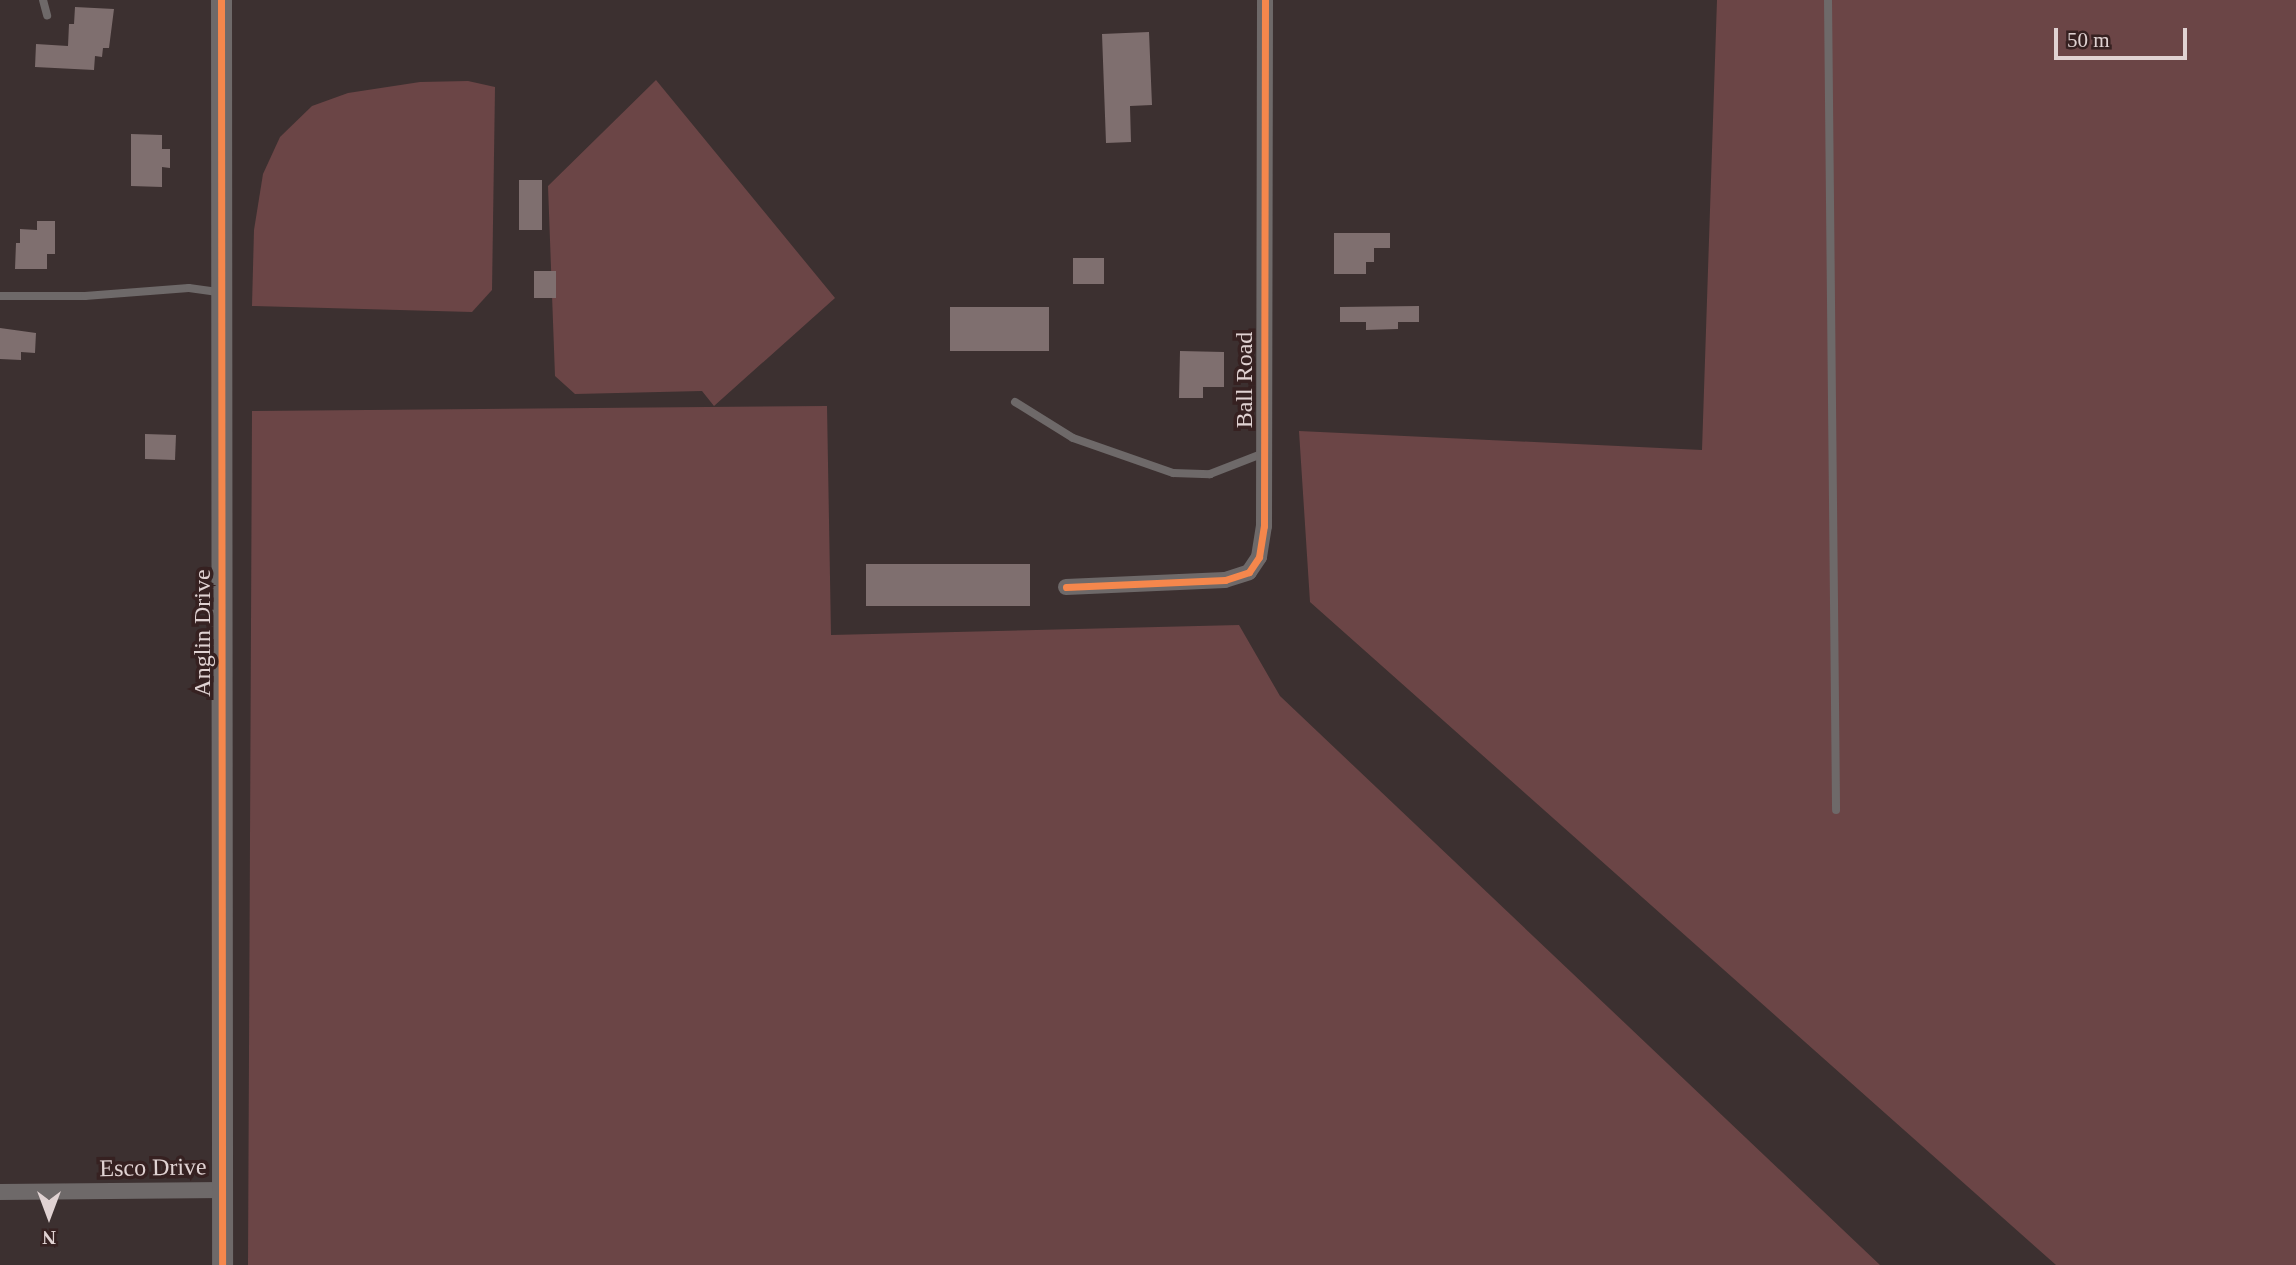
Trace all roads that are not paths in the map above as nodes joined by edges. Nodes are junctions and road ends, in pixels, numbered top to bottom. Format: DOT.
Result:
graph roads {
  1 [pos="43,0"];
  2 [pos="221,0"];
  3 [pos="1265,0"];
  4 [pos="1828,0"];
  5 [pos="47,15"];
  6 [pos="221,293"];
  7 [pos="0,296"];
  8 [pos="1016,402"];
  9 [pos="1264,453"];
  10 [pos="1066,587"];
  11 [pos="1836,810"];
  12 [pos="223,1190"];
  13 [pos="0,1192"];
  14 [pos="222,1265"];
  1 -- 5 [label="lane"];
  2 -- 6 [label="street, Anglin Drive"];
  3 -- 9 [label="street, Ball Road"];
  4 -- 11 [label="lane"];
  6 -- 7 [label="lane"];
  6 -- 12 [label="street, Anglin Drive"];
  8 -- 9 [label="lane"];
  9 -- 10 [label="street, Ball Road"];
  12 -- 13 [label="street, Esco Drive"];
  12 -- 14 [label="street, Anglin Drive"];
}
